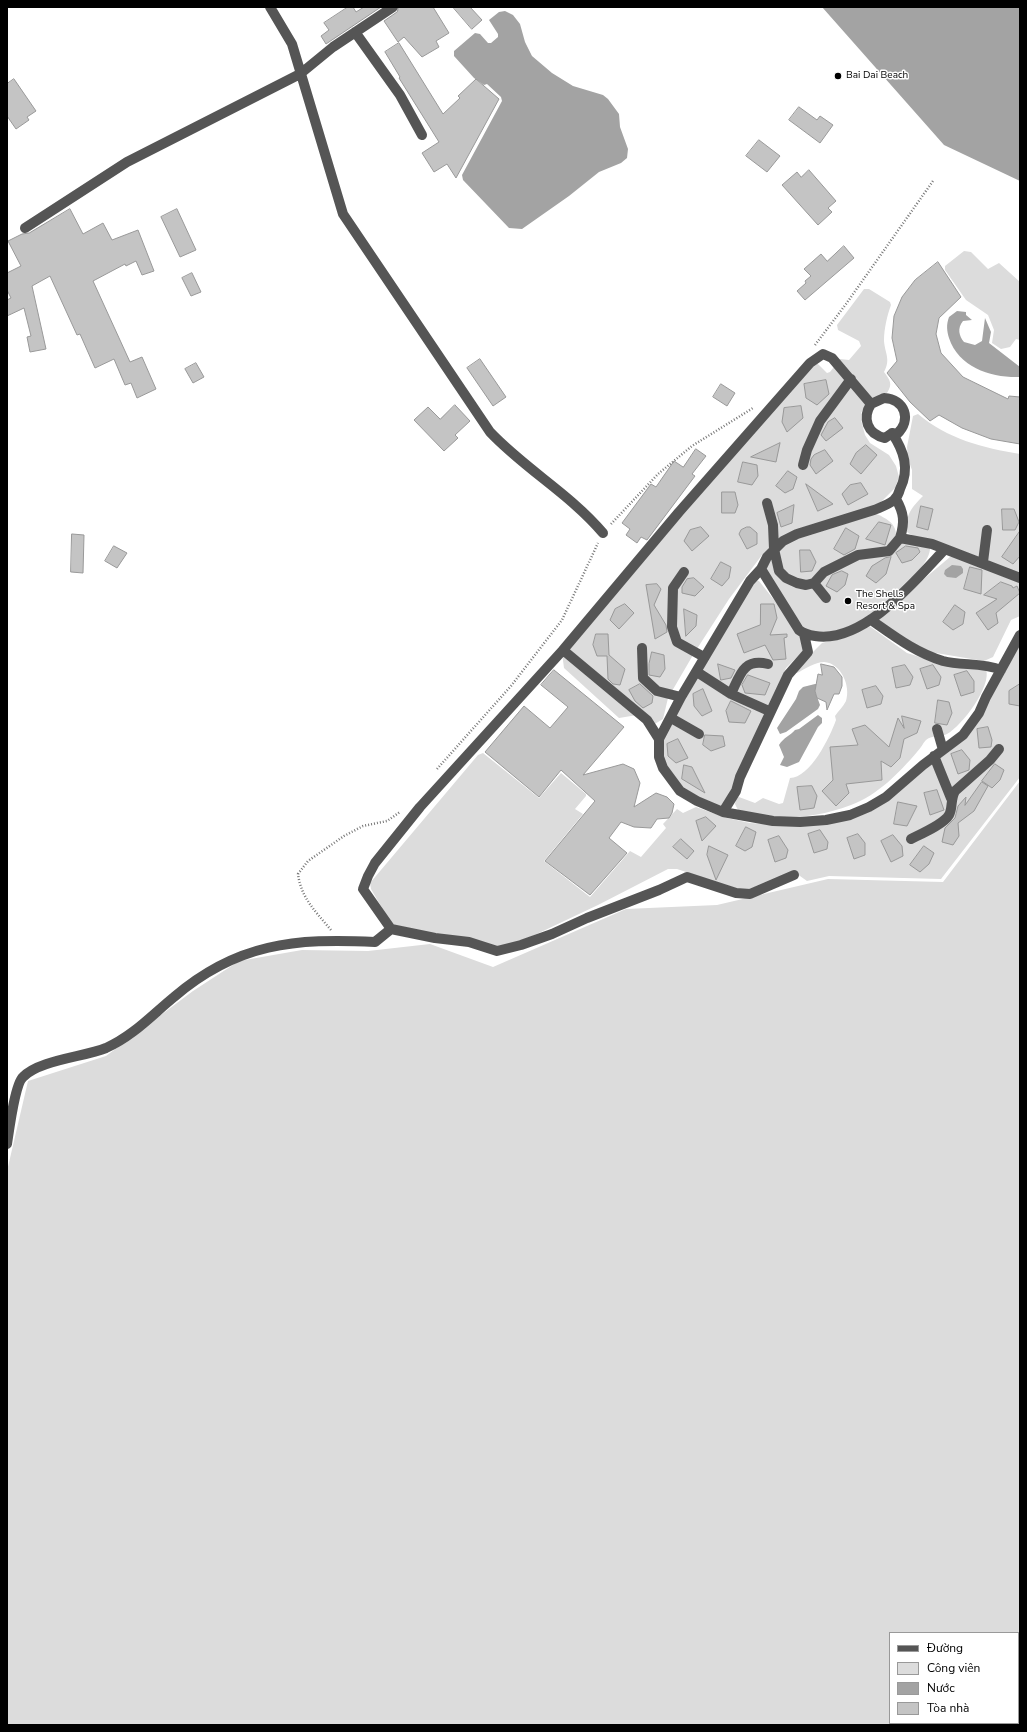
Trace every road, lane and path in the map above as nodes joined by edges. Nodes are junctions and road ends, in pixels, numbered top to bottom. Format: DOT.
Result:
graph roads {
  1 [pos="270,7"];
  2 [pos="393,7"];
  3 [pos="355,32"];
  4 [pos="300,74"];
  5 [pos="422,135"];
  6 [pos="934,181"];
  7 [pos="26,228"];
  8 [pos="813,347"];
  9 [pos="851,379"];
  10 [pos="871,404"];
  11 [pos="754,408"];
  12 [pos="892,433"];
  13 [pos="803,464"];
  14 [pos="896,499"];
  15 [pos="767,503"];
  16 [pos="987,530"];
  17 [pos="603,533"];
  18 [pos="900,538"];
  19 [pos="774,549"];
  20 [pos="945,549"];
  21 [pos="983,562"];
  22 [pos="761,569"];
  23 [pos="684,572"];
  24 [pos="1020,578"];
  25 [pos="814,583"];
  26 [pos="826,598"];
  27 [pos="871,620"];
  28 [pos="804,634"];
  29 [pos="1020,635"];
  30 [pos="642,648"];
  31 [pos="563,650"];
  32 [pos="704,658"];
  33 [pos="768,664"];
  34 [pos="1001,670"];
  35 [pos="697,672"];
  36 [pos="731,694"];
  37 [pos="681,697"];
  38 [pos="769,711"];
  39 [pos="671,718"];
  40 [pos="937,729"];
  41 [pos="698,734"];
  42 [pos="659,739"];
  43 [pos="999,749"];
  44 [pos="943,750"];
  45 [pos="934,756"];
  46 [pos="432,775"];
  47 [pos="951,798"];
  48 [pos="403,810"];
  49 [pos="723,812"];
  50 [pos="911,839"];
  51 [pos="794,875"];
  52 [pos="391,929"];
  53 [pos="339,940"];
  54 [pos="7,1144"];
  1 -- 4 [label="street"];
  2 -- 3 [label="street"];
  3 -- 4 [label="street"];
  3 -- 5 [label="street"];
  4 -- 7 [label="street"];
  4 -- 17 [label="street"];
  6 -- 8 [label="path"];
  9 -- 10 [label="street"];
  9 -- 13 [label="street"];
  9 -- 31 [label="street"];
  10 -- 12 [label="street"];
  10 -- 12 [label="street"];
  11 -- 17 [label="path"];
  12 -- 14 [label="street"];
  14 -- 18 [label="street"];
  14 -- 19 [label="street"];
  15 -- 19 [label="street"];
  16 -- 21 [label="street"];
  17 -- 46 [label="path"];
  18 -- 20 [label="street"];
  18 -- 25 [label="street"];
  19 -- 22 [label="street"];
  19 -- 25 [label="street"];
  20 -- 21 [label="street"];
  20 -- 27 [label="street"];
  21 -- 24 [label="street"];
  22 -- 28 [label="street"];
  22 -- 32 [label="street"];
  23 -- 32 [label="street"];
  25 -- 26 [label="street"];
  27 -- 28 [label="street"];
  27 -- 34 [label="street"];
  28 -- 49 [label="street"];
  29 -- 34 [label="street"];
  30 -- 37 [label="street"];
  31 -- 42 [label="street"];
  31 -- 52 [label="street"];
  32 -- 35 [label="street"];
  33 -- 36 [label="street"];
  34 -- 44 [label="street"];
  35 -- 36 [label="street"];
  35 -- 37 [label="street"];
  36 -- 38 [label="street"];
  37 -- 39 [label="street"];
  39 -- 41 [label="street"];
  39 -- 42 [label="street"];
  40 -- 44 [label="street"];
  42 -- 49 [label="street"];
  43 -- 47 [label="street"];
  44 -- 45 [label="street"];
  45 -- 47 [label="street"];
  45 -- 49 [label="street"];
  47 -- 50 [label="street"];
  48 -- 53 [label="path"];
  51 -- 52 [label="street"];
  52 -- 53 [label="street"];
  53 -- 54 [label="street"];
}
